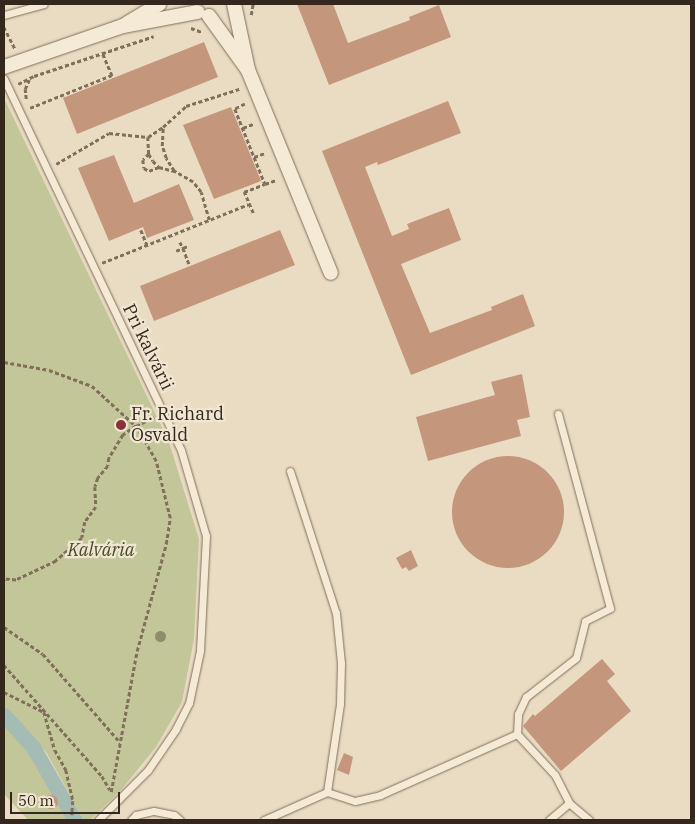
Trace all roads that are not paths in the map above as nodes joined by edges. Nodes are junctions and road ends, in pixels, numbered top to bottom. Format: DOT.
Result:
graph roads {
  1 [pos="44,4"];
  2 [pos="159,4"];
  3 [pos="234,4"];
  4 [pos="199,11"];
  5 [pos="4,15"];
  6 [pos="123,26"];
  7 [pos="4,67"];
  8 [pos="248,70"];
  9 [pos="4,79"];
  10 [pos="330,273"];
  11 [pos="558,414"];
  12 [pos="290,471"];
  13 [pos="517,734"];
  14 [pos="327,792"];
  15 [pos="569,803"];
  16 [pos="98,820"];
  17 [pos="131,820"];
  18 [pos="180,820"];
  19 [pos="264,820"];
  20 [pos="549,820"];
  21 [pos="589,820"];
  1 -- 5 [label="lane"];
  2 -- 6 [label="street"];
  3 -- 4 [label="street"];
  3 -- 8 [label="street"];
  4 -- 6 [label="street"];
  4 -- 8 [label="street"];
  6 -- 7 [label="street"];
  8 -- 10 [label="street"];
  9 -- 16 [label="lane, Pri kalvárii"];
  11 -- 13 [label="lane"];
  12 -- 14 [label="lane"];
  13 -- 14 [label="lane"];
  13 -- 15 [label="lane"];
  14 -- 19 [label="lane"];
  15 -- 20 [label="lane"];
  15 -- 21 [label="lane"];
  17 -- 18 [label="lane"];
}
